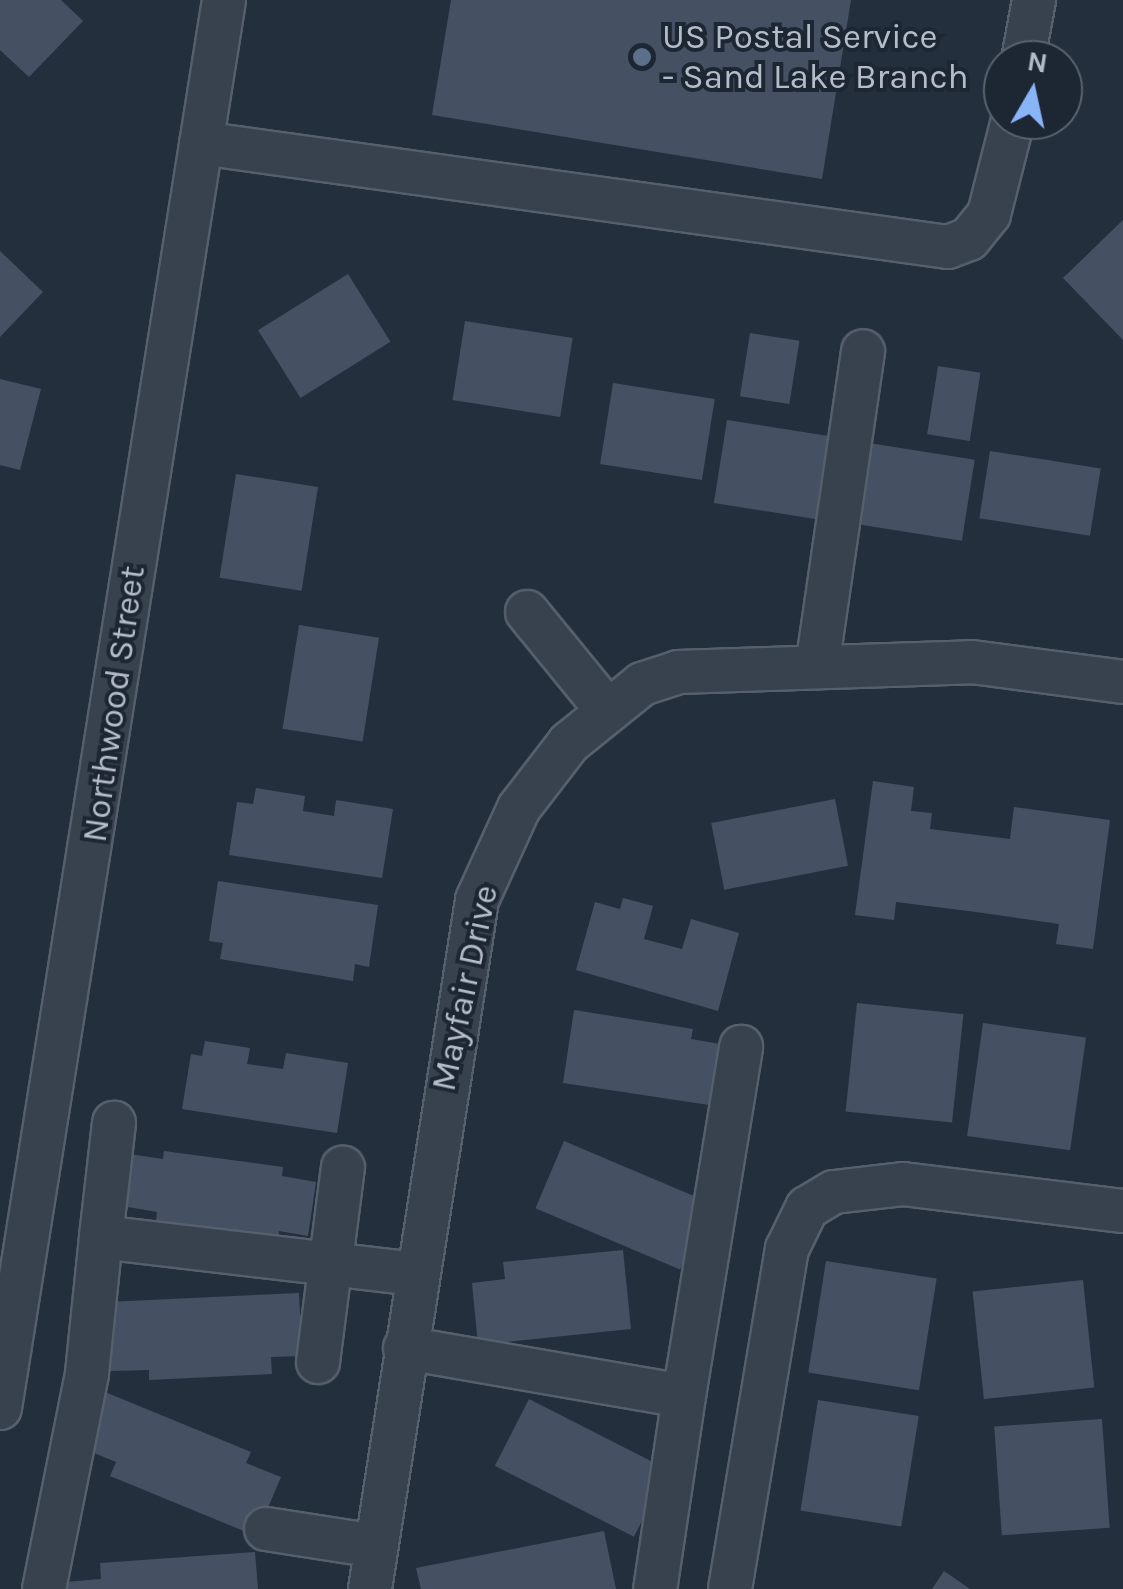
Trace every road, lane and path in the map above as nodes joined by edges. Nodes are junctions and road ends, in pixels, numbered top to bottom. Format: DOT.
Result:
graph roads {
  1 [pos="224,0"];
  2 [pos="1034,0"];
  3 [pos="1027,40"];
  4 [pos="1008,140"];
  5 [pos="202,143"];
  6 [pos="863,351"];
  7 [pos="527,612"];
  8 [pos="817,668"];
  9 [pos="1123,682"];
  10 [pos="606,709"];
  11 [pos="741,1047"];
  12 [pos="114,1124"];
  13 [pos="344,1168"];
  14 [pos="1123,1211"];
  15 [pos="101,1237"];
  16 [pos="331,1264"];
  17 [pos="415,1274"];
  18 [pos="404,1348"];
  19 [pos="318,1362"];
  20 [pos="684,1396"];
  21 [pos="0,1408"];
  22 [pos="266,1530"];
  23 [pos="376,1546"];
  24 [pos="44,1589"];
  25 [pos="370,1589"];
  26 [pos="654,1589"];
  27 [pos="730,1589"];
  1 -- 5 [label="street, Northwood Street"];
  2 -- 3 [label="street"];
  4 -- 5 [label="street"];
  5 -- 21 [label="street, Northwood Street"];
  6 -- 8 [label="street"];
  7 -- 10 [label="street"];
  8 -- 9 [label="street, Mayfair Drive"];
  8 -- 10 [label="street, Mayfair Drive"];
  10 -- 17 [label="street, Mayfair Drive"];
  11 -- 20 [label="street"];
  12 -- 15 [label="street"];
  13 -- 16 [label="street"];
  14 -- 27 [label="street"];
  15 -- 16 [label="street"];
  15 -- 24 [label="street"];
  16 -- 17 [label="street"];
  16 -- 19 [label="street"];
  17 -- 18 [label="street, Mayfair Drive"];
  18 -- 20 [label="street"];
  18 -- 23 [label="street, Mayfair Drive"];
  20 -- 26 [label="street"];
  22 -- 23 [label="street"];
  23 -- 25 [label="street, Mayfair Drive"];
}
